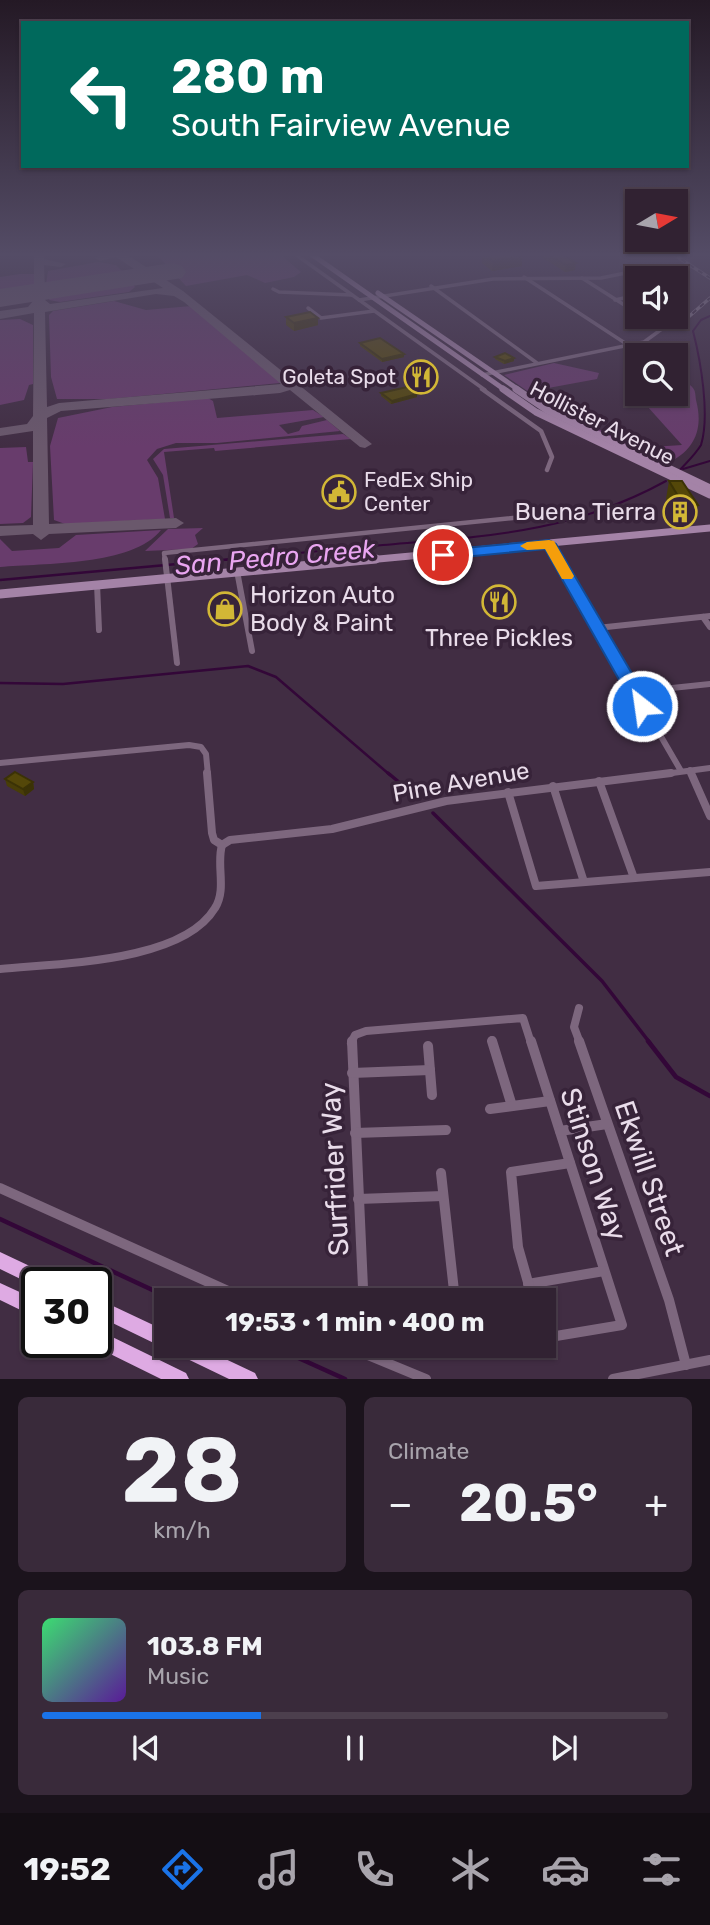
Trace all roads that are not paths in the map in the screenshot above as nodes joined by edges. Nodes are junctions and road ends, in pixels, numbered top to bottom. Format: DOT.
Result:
graph roads {
  1 [pos="384,318"];
  2 [pos="402,318"];
  3 [pos="414,318"];
  4 [pos="476,318"];
  5 [pos="587,318"];
  6 [pos="662,329"];
  7 [pos="625,343"];
  8 [pos="639,343"];
  9 [pos="625,346"];
  10 [pos="537,363"];
  11 [pos="492,373"];
  12 [pos="481,375"];
  13 [pos="547,470"];
  14 [pos="665,471"];
  15 [pos="686,481"];
  16 [pos="710,488"];
  17 [pos="710,495"];
  18 [pos="562,513"];
  19 [pos="710,528"];
  20 [pos="549,544"];
  21 [pos="237,571"];
  22 [pos="167,575"];
  23 [pos="97,584"];
  24 [pos="0,594"];
  25 [pos="707,616"];
  26 [pos="710,627"];
  27 [pos="597,628"];
  28 [pos="99,630"];
  29 [pos="252,650"];
  30 [pos="177,663"];
  31 [pos="710,684"];
  32 [pos="634,692"];
  33 [pos="0,764"];
  34 [pos="710,768"];
  35 [pos="690,770"];
  36 [pos="681,771"];
  37 [pos="599,782"];
  38 [pos="553,786"];
  39 [pos="508,792"];
  40 [pos="710,816"];
  41 [pos="222,845"];
  42 [pos="710,872"];
  43 [pos="634,878"];
  44 [pos="584,882"];
  45 [pos="0,969"];
  46 [pos="579,1008"];
  47 [pos="523,1018"];
  48 [pos="492,1040"];
  49 [pos="428,1046"];
  50 [pos="430,1070"];
  51 [pos="352,1073"];
  52 [pos="432,1095"];
  53 [pos="550,1101"];
  54 [pos="512,1106"];
  55 [pos="491,1109"];
  56 [pos="607,1124"];
  57 [pos="446,1130"];
  58 [pos="560,1131"];
  59 [pos="355,1133"];
  60 [pos="570,1163"];
  61 [pos="441,1173"];
  62 [pos="0,1188"];
  63 [pos="443,1196"];
  64 [pos="358,1199"];
  65 [pos="0,1260"];
  66 [pos="21,1270"];
  67 [pos="604,1271"];
  68 [pos="528,1284"];
  69 [pos="221,1288"];
  70 [pos="363,1288"];
  71 [pos="453,1288"];
  72 [pos="529,1288"];
  73 [pos="0,1291"];
  74 [pos="21,1301"];
  75 [pos="112,1314"];
  76 [pos="154,1334"];
  77 [pos="556,1336"];
  78 [pos="112,1346"];
  79 [pos="204,1358"];
  80 [pos="377,1358"];
  81 [pos="710,1360"];
  82 [pos="686,1365"];
  83 [pos="180,1379"];
  84 [pos="249,1379"];
  85 [pos="426,1379"];
  86 [pos="613,1379"];
  1 -- 13 [label="street"];
  2 -- 12 [label="main road, Hollister Avenue"];
  3 -- 11 [label="main road, Hollister Avenue"];
  4 -- 10 [label="street"];
  5 -- 7 [label="street"];
  6 -- 8 [label="street"];
  9 -- 10 [label="street"];
  10 -- 11 [label="street"];
  11 -- 12 [label="street"];
  11 -- 14 [label="main road, Hollister Avenue"];
  12 -- 14 [label="main road, Hollister Avenue"];
  14 -- 15 [label="main road, Hollister Avenue"];
  15 -- 16 [label="main road, Hollister Avenue"];
  15 -- 17 [label="main road, Hollister Avenue"];
  18 -- 22 [label="street"];
  19 -- 20 [label="main road"];
  20 -- 21 [label="main road"];
  20 -- 27 [label="street"];
  21 -- 22 [label="main road"];
  21 -- 29 [label="street"];
  22 -- 23 [label="main road"];
  22 -- 30 [label="street"];
  23 -- 24 [label="main road"];
  23 -- 28 [label="street"];
  25 -- 26 [label="street"];
  25 -- 27 [label="street"];
  27 -- 32 [label="street"];
  31 -- 32 [label="street"];
  32 -- 36 [label="street"];
  33 -- 41 [label="street"];
  34 -- 35 [label="street, Pine Avenue"];
  35 -- 36 [label="street, Pine Avenue"];
  35 -- 40 [label="street"];
  36 -- 37 [label="street, Pine Avenue"];
  37 -- 38 [label="street, Pine Avenue"];
  37 -- 43 [label="street"];
  38 -- 39 [label="street, Pine Avenue"];
  38 -- 44 [label="street"];
  39 -- 41 [label="street, Pine Avenue"];
  39 -- 44 [label="street"];
  41 -- 45 [label="street"];
  42 -- 43 [label="street"];
  43 -- 44 [label="street"];
  46 -- 56 [label="street, Ekwill Street"];
  47 -- 51 [label="street, Surfrider Way"];
  47 -- 53 [label="street, Stinson Way"];
  48 -- 54 [label="street"];
  49 -- 50 [label="street"];
  50 -- 51 [label="street"];
  50 -- 52 [label="street"];
  51 -- 59 [label="street, Surfrider Way"];
  53 -- 54 [label="street"];
  53 -- 58 [label="street, Stinson Way"];
  54 -- 55 [label="street"];
  56 -- 58 [label="street"];
  56 -- 82 [label="street, Ekwill Street"];
  57 -- 59 [label="street"];
  58 -- 60 [label="street, Stinson Way"];
  59 -- 64 [label="street, Surfrider Way"];
  60 -- 67 [label="street, Stinson Way"];
  60 -- 68 [label="street"];
  61 -- 63 [label="street"];
  62 -- 69 [label="street"];
  63 -- 64 [label="street"];
  63 -- 71 [label="street"];
  64 -- 70 [label="street, Surfrider Way"];
  65 -- 66 [label="highway"];
  67 -- 68 [label="street"];
  67 -- 77 [label="street, Stinson Way"];
  68 -- 72 [label="street"];
  73 -- 74 [label="highway"];
  75 -- 76 [label="highway"];
  78 -- 83 [label="highway"];
  79 -- 84 [label="highway"];
  80 -- 85 [label="street"];
  81 -- 82 [label="street"];
  82 -- 86 [label="street"];
}
